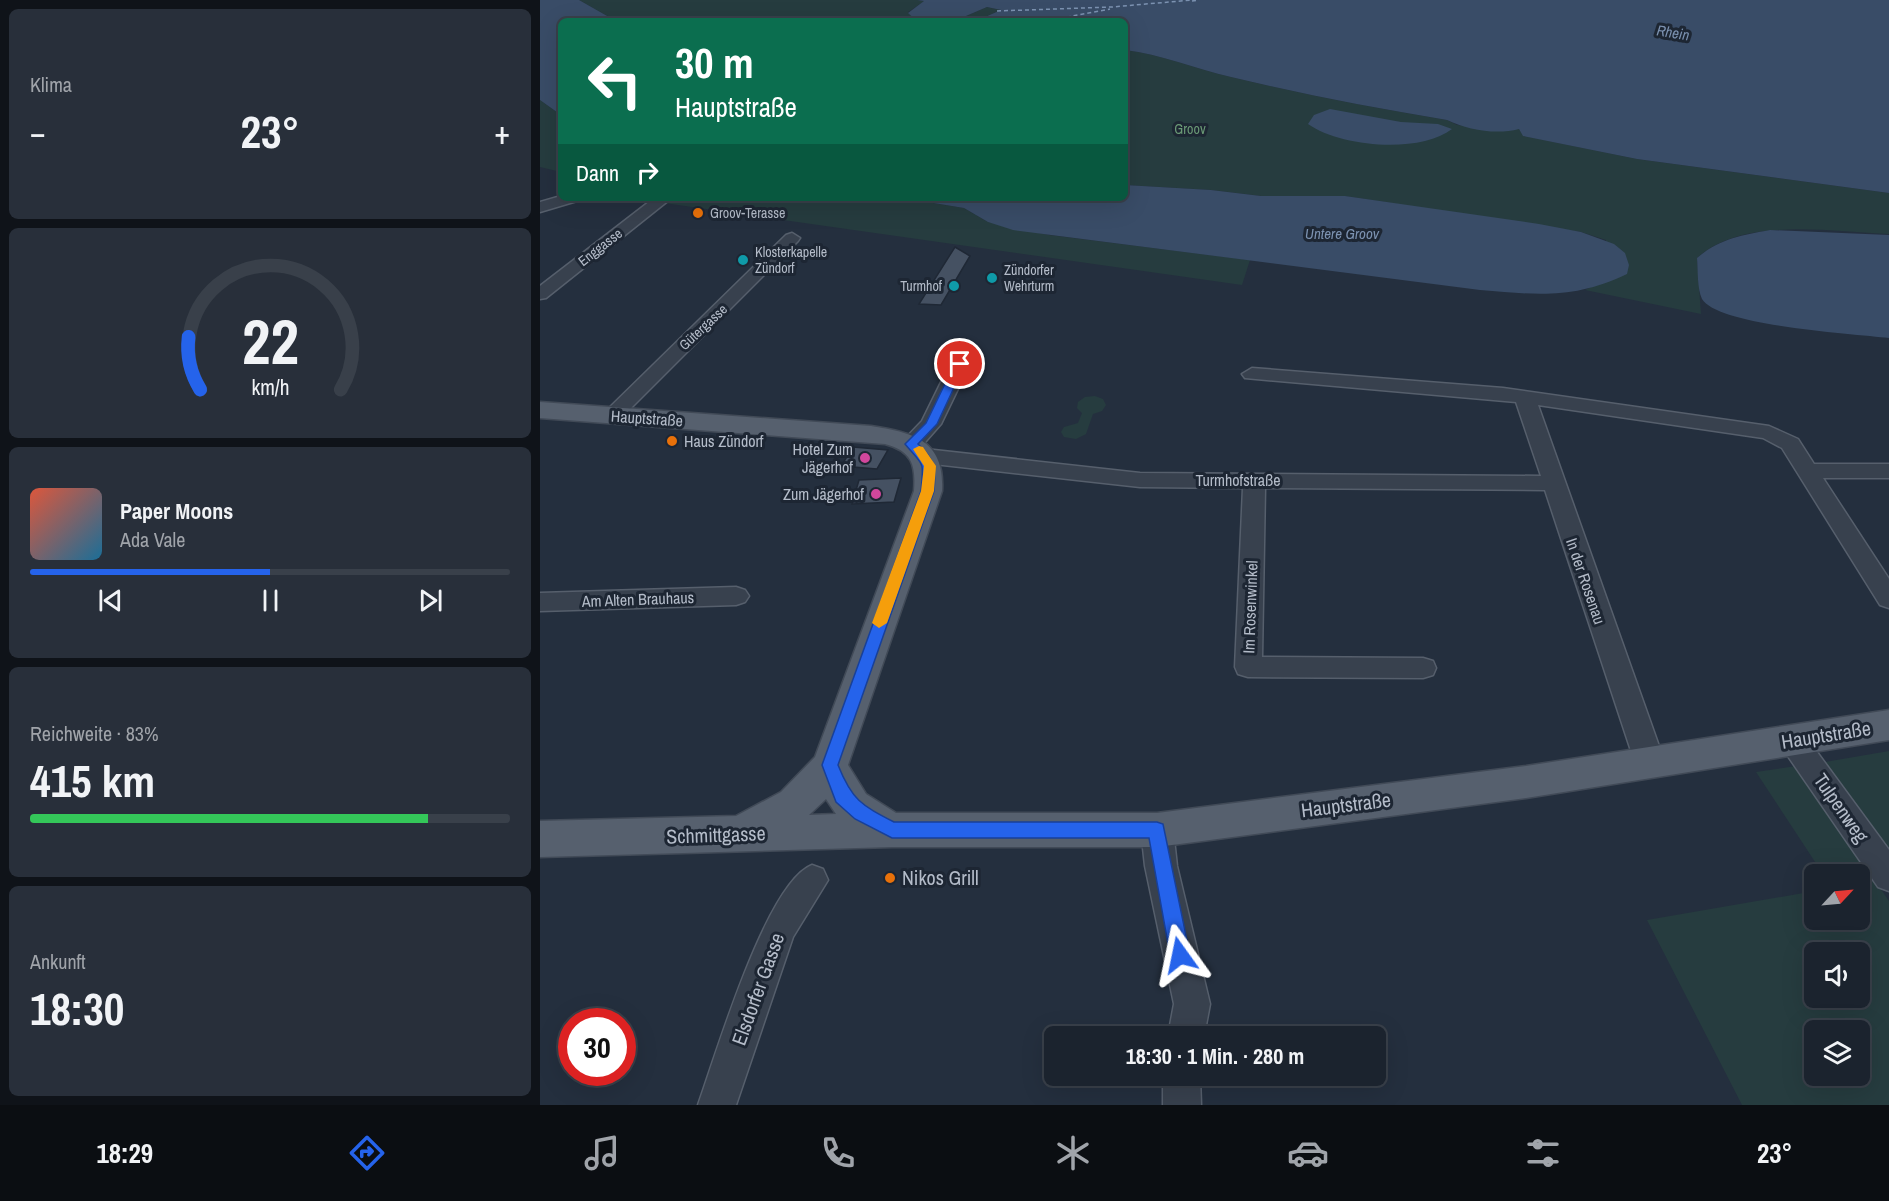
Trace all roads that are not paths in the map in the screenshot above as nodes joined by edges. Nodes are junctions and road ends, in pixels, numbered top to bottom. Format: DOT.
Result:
graph roads {
  1 [pos="559,201"];
  2 [pos="660,201"];
  3 [pos="541,205"];
  4 [pos="792,238"];
  5 [pos="540,294"];
  6 [pos="960,364"];
  7 [pos="1252,374"];
  8 [pos="1525,398"];
  9 [pos="540,410"];
  10 [pos="613,415"];
  11 [pos="918,450"];
  12 [pos="1809,471"];
  13 [pos="1889,471"];
  14 [pos="1254,480"];
  15 [pos="1552,483"];
  16 [pos="736,596"];
  17 [pos="1889,599"];
  18 [pos="540,602"];
  19 [pos="1423,668"];
  20 [pos="1889,724"];
  21 [pos="1793,741"];
  22 [pos="1650,763"];
  23 [pos="830,765"];
  24 [pos="892,830"];
  25 [pos="1157,830"];
  26 [pos="736,834"];
  27 [pos="540,839"];
  28 [pos="1889,876"];
  29 [pos="812,880"];
  30 [pos="1188,1026"];
  31 [pos="1182,1086"];
  32 [pos="717,1105"];
  33 [pos="1182,1105"];
  1 -- 3 [label="street"];
  2 -- 5 [label="street, Enggasse"];
  4 -- 10 [label="street, Gütergasse"];
  6 -- 11 [label="street"];
  7 -- 8 [label="street"];
  8 -- 12 [label="street"];
  8 -- 15 [label="street, In der Rosenau"];
  9 -- 10 [label="main road, Hauptstraße"];
  10 -- 11 [label="main road, Hauptstraße"];
  11 -- 14 [label="street, Turmhofstraße"];
  11 -- 23 [label="main road"];
  12 -- 13 [label="street"];
  12 -- 17 [label="street"];
  14 -- 15 [label="street, Turmhofstraße"];
  14 -- 19 [label="street, Im Rosenwinkel"];
  15 -- 22 [label="street, In der Rosenau"];
  16 -- 18 [label="street, Am Alten Brauhaus"];
  20 -- 21 [label="main road, Hauptstraße"];
  21 -- 22 [label="main road, Hauptstraße"];
  21 -- 28 [label="street, Tulpenweg"];
  22 -- 25 [label="main road, Hauptstraße"];
  23 -- 24 [label="main road, Hauptstraße"];
  23 -- 26 [label="main road"];
  24 -- 25 [label="main road, Hauptstraße"];
  24 -- 26 [label="main road, Schmittgasse"];
  25 -- 30 [label="street"];
  26 -- 27 [label="main road, Schmittgasse"];
  29 -- 32 [label="street, Elsdorfer Gasse"];
  31 -- 33 [label="street"];
}
